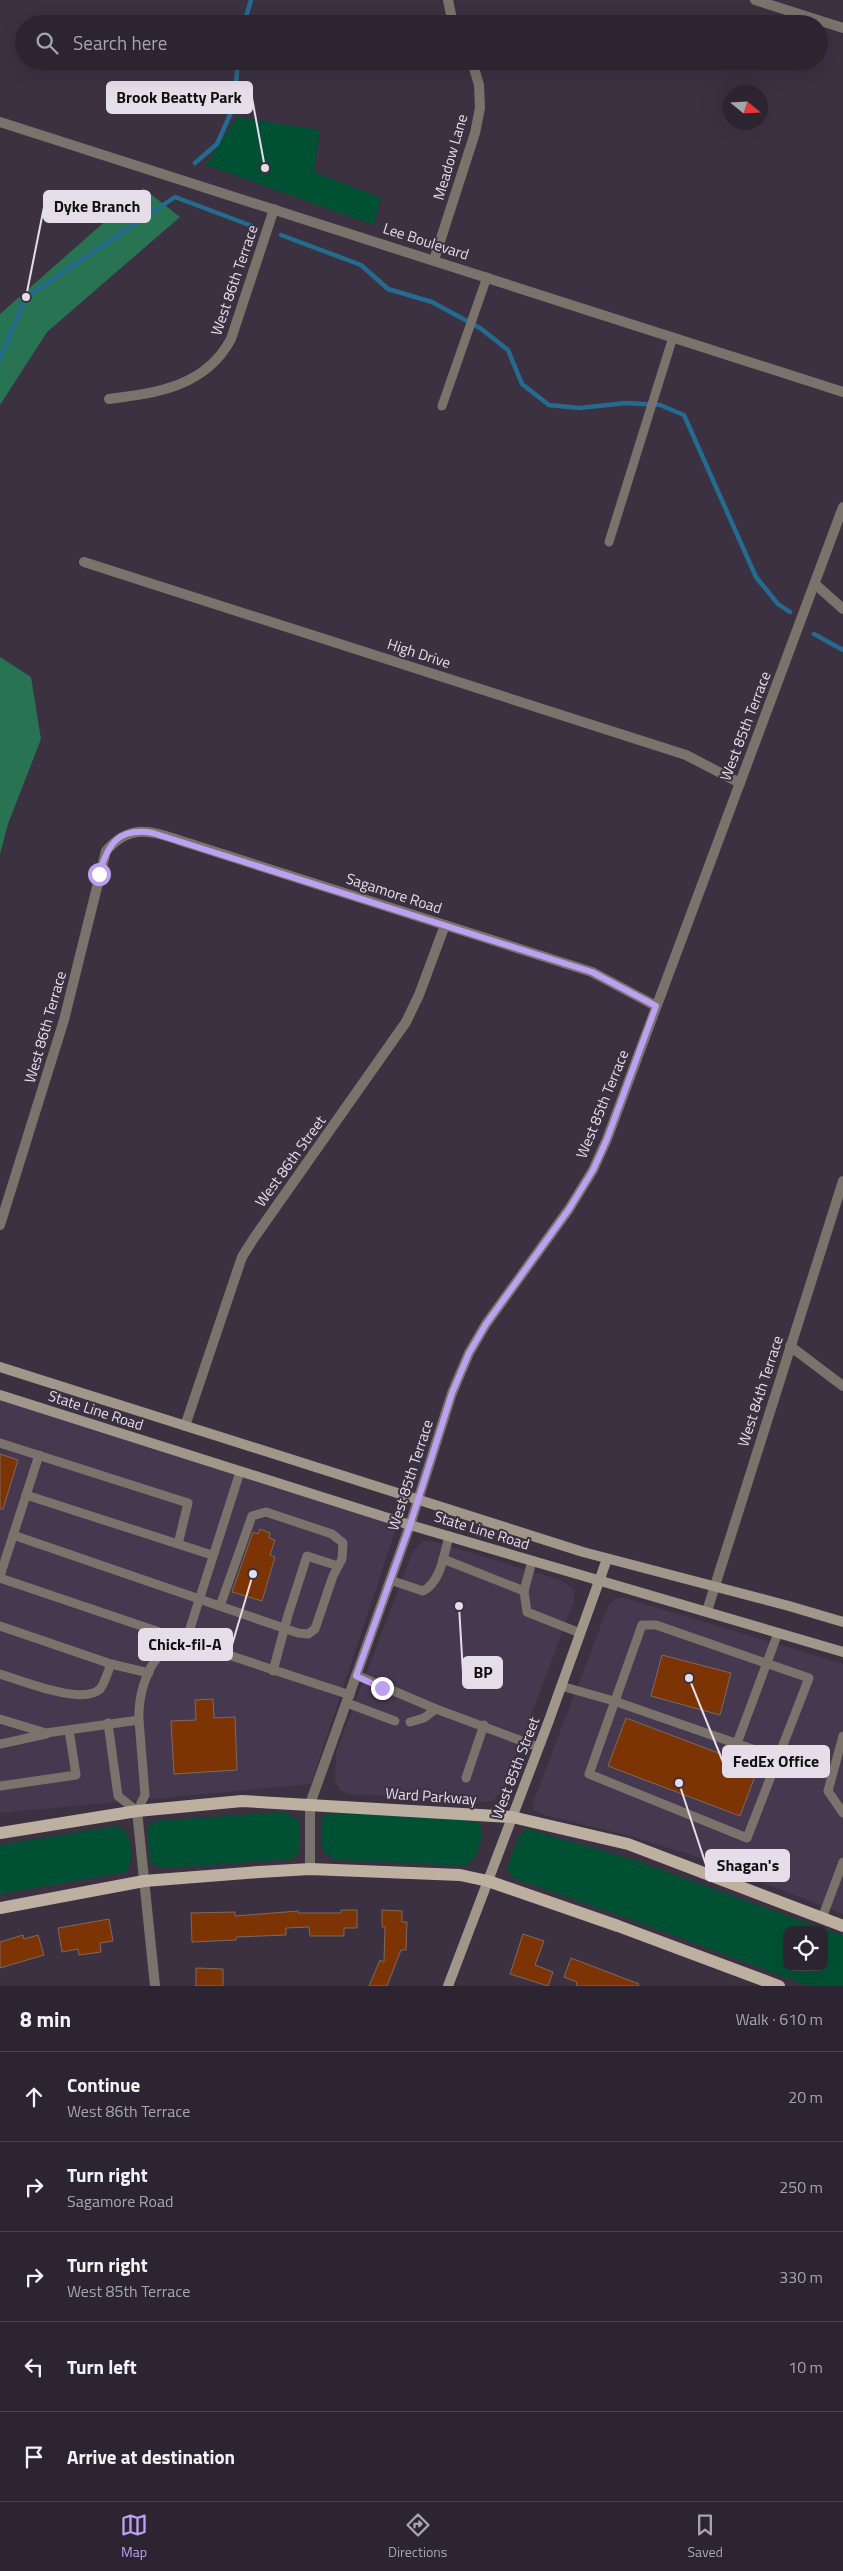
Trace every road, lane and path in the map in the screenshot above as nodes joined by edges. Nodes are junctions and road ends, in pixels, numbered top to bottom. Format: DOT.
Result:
graph roads {
  1 [pos="448,0"];
  2 [pos="756,0"];
  3 [pos="451,15"];
  4 [pos="803,15"];
  5 [pos="828,23"];
  6 [pos="843,28"];
  7 [pos="475,70"];
  8 [pos="0,122"];
  9 [pos="274,208"];
  10 [pos="434,260"];
  11 [pos="487,277"];
  12 [pos="673,337"];
  13 [pos="843,392"];
  14 [pos="109,399"];
  15 [pos="442,406"];
  16 [pos="843,507"];
  17 [pos="609,542"];
  18 [pos="84,562"];
  19 [pos="814,584"];
  20 [pos="843,609"];
  21 [pos="740,783"];
  22 [pos="117,838"];
  23 [pos="445,925"];
  24 [pos="656,1006"];
  25 [pos="843,1180"];
  26 [pos="838,1211"];
  27 [pos="0,1225"];
  28 [pos="790,1346"];
  29 [pos="0,1367"];
  30 [pos="843,1386"];
  31 [pos="0,1395"];
  32 [pos="185,1426"];
  33 [pos="0,1443"];
  34 [pos="39,1456"];
  35 [pos="240,1472"];
  36 [pos="26,1495"];
  37 [pos="418,1501"];
  38 [pos="410,1525"];
  39 [pos="14,1535"];
  40 [pos="450,1536"];
  41 [pos="178,1544"];
  42 [pos="212,1555"];
  43 [pos="443,1559"];
  44 [pos="607,1559"];
  45 [pos="532,1561"];
  46 [pos="338,1566"];
  47 [pos="0,1577"];
  48 [pos="600,1579"];
  49 [pos="390,1580"];
  50 [pos="714,1587"];
  51 [pos="524,1592"];
  52 [pos="199,1599"];
  53 [pos="220,1606"];
  54 [pos="707,1611"];
  55 [pos="843,1622"];
  56 [pos="0,1626"];
  57 [pos="284,1628"];
  58 [pos="580,1633"];
  59 [pos="778,1633"];
  60 [pos="186,1640"];
  61 [pos="843,1652"];
  62 [pos="767,1663"];
  63 [pos="112,1664"];
  64 [pos="273,1670"];
  65 [pos="149,1673"];
  66 [pos="0,1674"];
  67 [pos="356,1676"];
  68 [pos="561,1686"];
  69 [pos="348,1699"];
  70 [pos="614,1702"];
  71 [pos="436,1709"];
  72 [pos="392,1718"];
  73 [pos="0,1719"];
  74 [pos="412,1719"];
  75 [pos="139,1720"];
  76 [pos="108,1723"];
  77 [pos="484,1725"];
  78 [pos="69,1730"];
  79 [pos="46,1734"];
  80 [pos="843,1736"];
  81 [pos="0,1744"];
  82 [pos="737,1744"];
  83 [pos="538,1747"];
  84 [pos="778,1758"];
  85 [pos="466,1778"];
  86 [pos="0,1786"];
  87 [pos="310,1804"];
  88 [pos="137,1811"];
  89 [pos="843,1813"];
  90 [pos="512,1817"];
  91 [pos="0,1833"];
  92 [pos="843,1862"];
  93 [pos="310,1868"];
  94 [pos="144,1881"];
  95 [pos="488,1881"];
  96 [pos="0,1908"];
  97 [pos="822,1918"];
  98 [pos="843,1926"];
  99 [pos="155,1986"];
  100 [pos="448,1986"];
  101 [pos="779,1986"];
  1 -- 3 [label="street"];
  2 -- 4 [label="street"];
  5 -- 6 [label="street"];
  7 -- 10 [label="street, Meadow Lane"];
  8 -- 9 [label="street, Lee Boulevard"];
  9 -- 10 [label="street, Lee Boulevard"];
  9 -- 14 [label="street, West 86th Terrace"];
  10 -- 11 [label="street, Lee Boulevard"];
  11 -- 12 [label="street, Lee Boulevard"];
  11 -- 15 [label="lane"];
  12 -- 13 [label="street, Lee Boulevard"];
  12 -- 17 [label="lane"];
  16 -- 19 [label="street, West 85th Terrace"];
  18 -- 21 [label="street, High Drive"];
  19 -- 20 [label="street"];
  19 -- 21 [label="street, West 85th Terrace"];
  21 -- 24 [label="street, West 85th Terrace"];
  22 -- 23 [label="street, Sagamore Road"];
  22 -- 27 [label="street, West 86th Terrace"];
  23 -- 24 [label="street, Sagamore Road"];
  23 -- 32 [label="street, West 86th Street"];
  24 -- 37 [label="street, West 85th Terrace"];
  25 -- 26 [label="street, West 84th Terrace"];
  26 -- 28 [label="street, West 84th Terrace"];
  28 -- 30 [label="street"];
  28 -- 50 [label="street, West 84th Terrace"];
  29 -- 32 [label="main road, State Line Road"];
  31 -- 35 [label="main road, State Line Road"];
  32 -- 37 [label="main road, State Line Road"];
  33 -- 34 [label="lane"];
  34 -- 36 [label="lane"];
  34 -- 41 [label="lane"];
  35 -- 38 [label="main road, State Line Road"];
  35 -- 42 [label="lane"];
  36 -- 39 [label="lane"];
  36 -- 41 [label="lane"];
  37 -- 38 [label="street, West 85th Terrace"];
  37 -- 44 [label="main road, State Line Road"];
  38 -- 40 [label="main road, State Line Road"];
  38 -- 49 [label="street, West 85th Terrace"];
  39 -- 47 [label="lane"];
  39 -- 52 [label="lane"];
  40 -- 43 [label="lane"];
  40 -- 45 [label="main road, State Line Road"];
  41 -- 42 [label="lane"];
  42 -- 52 [label="lane"];
  43 -- 49 [label="lane"];
  43 -- 51 [label="lane"];
  44 -- 48 [label="main road, West 85th Street"];
  44 -- 50 [label="main road, State Line Road"];
  45 -- 48 [label="main road, State Line Road"];
  45 -- 51 [label="lane"];
  46 -- 53 [label="lane"];
  46 -- 57 [label="lane"];
  46 -- 57 [label="lane"];
  47 -- 60 [label="lane"];
  48 -- 54 [label="main road, State Line Road"];
  48 -- 58 [label="main road, West 85th Street"];
  49 -- 67 [label="street, West 85th Terrace"];
  50 -- 54 [label="street, West 84th Terrace"];
  50 -- 55 [label="main road, State Line Road"];
  51 -- 58 [label="lane"];
  52 -- 53 [label="lane"];
  52 -- 60 [label="lane"];
  53 -- 57 [label="lane"];
  54 -- 59 [label="main road, State Line Road"];
  56 -- 63 [label="lane"];
  57 -- 64 [label="lane"];
  58 -- 68 [label="main road, West 85th Street"];
  59 -- 61 [label="main road, State Line Road"];
  59 -- 62 [label="lane"];
  60 -- 64 [label="lane"];
  60 -- 65 [label="lane"];
  62 -- 70 [label="lane"];
  62 -- 82 [label="lane"];
  62 -- 84 [label="lane"];
  63 -- 65 [label="lane"];
  63 -- 66 [label="lane"];
  64 -- 69 [label="lane"];
  65 -- 75 [label="lane"];
  67 -- 69 [label="street, West 85th Terrace"];
  67 -- 71 [label="lane"];
  68 -- 70 [label="lane"];
  68 -- 83 [label="main road, West 85th Street"];
  69 -- 72 [label="lane"];
  69 -- 87 [label="street, West 85th Terrace"];
  70 -- 82 [label="lane"];
  70 -- 84 [label="lane"];
  71 -- 74 [label="lane"];
  71 -- 77 [label="lane"];
  73 -- 79 [label="lane"];
  75 -- 76 [label="lane"];
  75 -- 88 [label="lane"];
  76 -- 78 [label="lane"];
  76 -- 88 [label="lane"];
  77 -- 83 [label="lane"];
  77 -- 85 [label="lane"];
  78 -- 79 [label="lane"];
  78 -- 86 [label="lane"];
  79 -- 81 [label="lane"];
  80 -- 89 [label="lane"];
  82 -- 84 [label="lane"];
  83 -- 90 [label="main road, West 85th Street"];
  87 -- 88 [label="main road, Ward Parkway"];
  87 -- 90 [label="main road, Ward Parkway"];
  87 -- 93 [label="street"];
  88 -- 91 [label="main road, Ward Parkway"];
  88 -- 94 [label="street"];
  90 -- 95 [label="main road, West 85th Street"];
  90 -- 97 [label="main road, Ward Parkway"];
  92 -- 97 [label="lane"];
  93 -- 94 [label="main road"];
  93 -- 95 [label="main road"];
  94 -- 96 [label="main road"];
  94 -- 99 [label="street"];
  95 -- 100 [label="main road, West 85th Street"];
  95 -- 101 [label="main road"];
  97 -- 98 [label="main road, Ward Parkway"];
}
